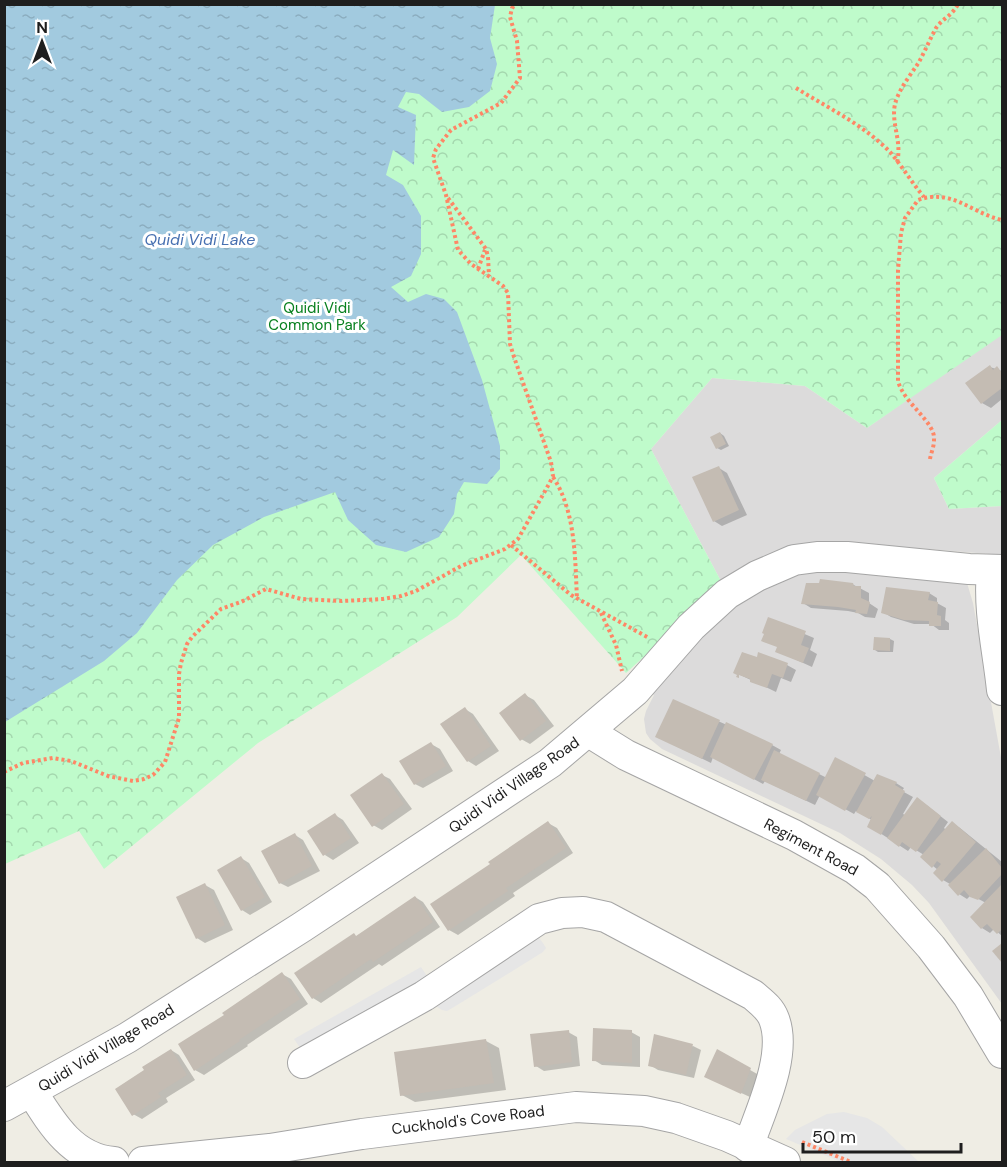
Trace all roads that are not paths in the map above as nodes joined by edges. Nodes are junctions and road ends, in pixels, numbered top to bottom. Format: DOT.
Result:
graph roads {
  1 [pos="997,570"];
  2 [pos="1002,690"];
  3 [pos="589,732"];
  4 [pos="1002,1053"];
  5 [pos="303,1063"];
  6 [pos="32,1092"];
  7 [pos="4,1106"];
  8 [pos="774,1154"];
  9 [pos="272,1156"];
  10 [pos="114,1162"];
  11 [pos="143,1162"];
  1 -- 2 [label="street"];
  1 -- 3 [label="street, Quidi Vidi Village Road"];
  3 -- 4 [label="street, Regiment Road"];
  3 -- 6 [label="street, Quidi Vidi Village Road"];
  5 -- 8 [label="street"];
  6 -- 7 [label="street, Quidi Vidi Village Road"];
  6 -- 10 [label="street"];
  8 -- 9 [label="street, Cuckhold's Cove Road"];
  9 -- 11 [label="street, Cuckhold's Cove Road"];
}
